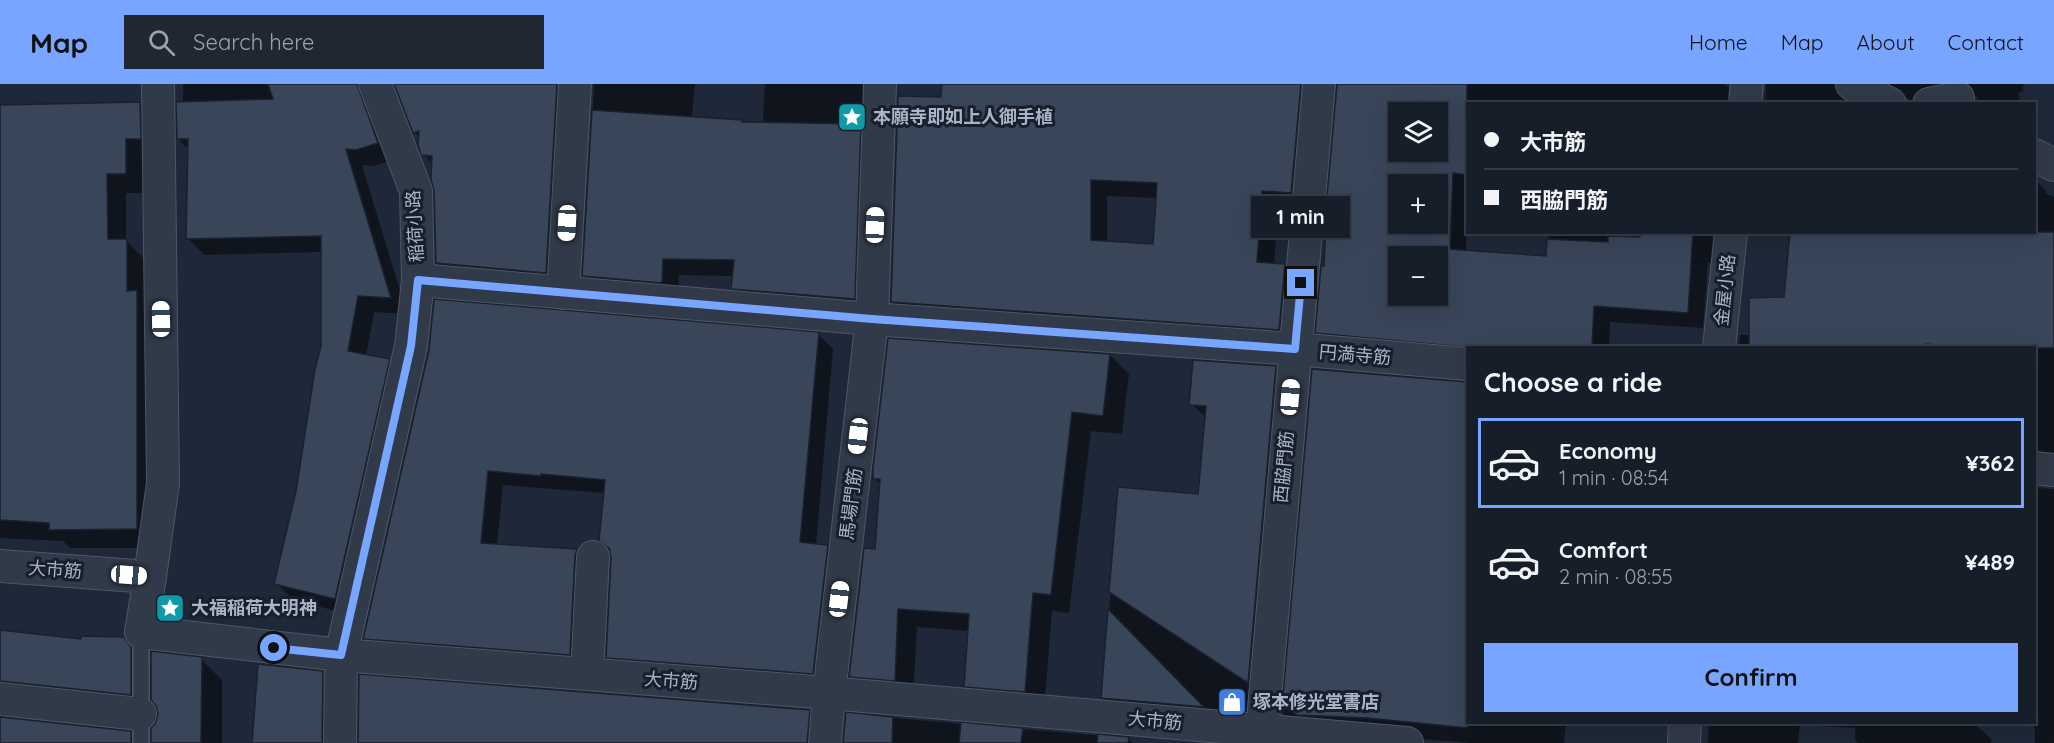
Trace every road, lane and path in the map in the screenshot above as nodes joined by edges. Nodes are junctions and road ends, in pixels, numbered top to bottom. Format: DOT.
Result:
graph roads {
  1 [pos="158,84"];
  2 [pos="375,84"];
  3 [pos="575,84"];
  4 [pos="880,84"];
  5 [pos="1319,84"];
  6 [pos="1747,84"];
  7 [pos="1852,84"];
  8 [pos="1745,102"];
  9 [pos="1886,102"];
  10 [pos="2036,156"];
  11 [pos="2054,165"];
  12 [pos="1731,234"];
  13 [pos="418,280"];
  14 [pos="563,293"];
  15 [pos="872,319"];
  16 [pos="1719,346"];
  17 [pos="1295,349"];
  18 [pos="1466,364"];
  19 [pos="2036,468"];
  20 [pos="2054,470"];
  21 [pos="593,557"];
  22 [pos="0,566"];
  23 [pos="150,577"];
  24 [pos="141,632"];
  25 [pos="341,655"];
  26 [pos="587,674"];
  27 [pos="829,693"];
  28 [pos="0,699"];
  29 [pos="1685,724"];
  30 [pos="141,728"];
  31 [pos="1261,737"];
  32 [pos="340,743"];
  33 [pos="825,743"];
  34 [pos="1407,743"];
  35 [pos="1684,743"];
  1 -- 23 [label="street"];
  2 -- 13 [label="street, 稲荷小路"];
  3 -- 14 [label="street"];
  4 -- 15 [label="street, 馬場門筋"];
  5 -- 17 [label="street, 西脇門筋"];
  6 -- 8 [label="street"];
  7 -- 9 [label="street"];
  10 -- 11 [label="street"];
  12 -- 16 [label="street, 金屋小路"];
  13 -- 14 [label="street, 円満寺筋"];
  13 -- 25 [label="street, 稲荷小路"];
  14 -- 15 [label="street, 円満寺筋"];
  15 -- 17 [label="street, 円満寺筋"];
  15 -- 27 [label="street, 馬場門筋"];
  17 -- 18 [label="street, 円満寺筋"];
  17 -- 31 [label="street, 西脇門筋"];
  19 -- 20 [label="street"];
  21 -- 26 [label="street"];
  22 -- 23 [label="street, 大市筋"];
  23 -- 24 [label="street"];
  24 -- 25 [label="street, 大市筋"];
  24 -- 30 [label="lane"];
  25 -- 26 [label="street, 大市筋"];
  25 -- 32 [label="street, 稲荷小路"];
  26 -- 27 [label="street, 大市筋"];
  27 -- 31 [label="street, 大市筋"];
  27 -- 33 [label="street, 馬場門筋"];
  28 -- 30 [label="street"];
  29 -- 35 [label="street"];
  31 -- 34 [label="street, 大市筋"];
}
